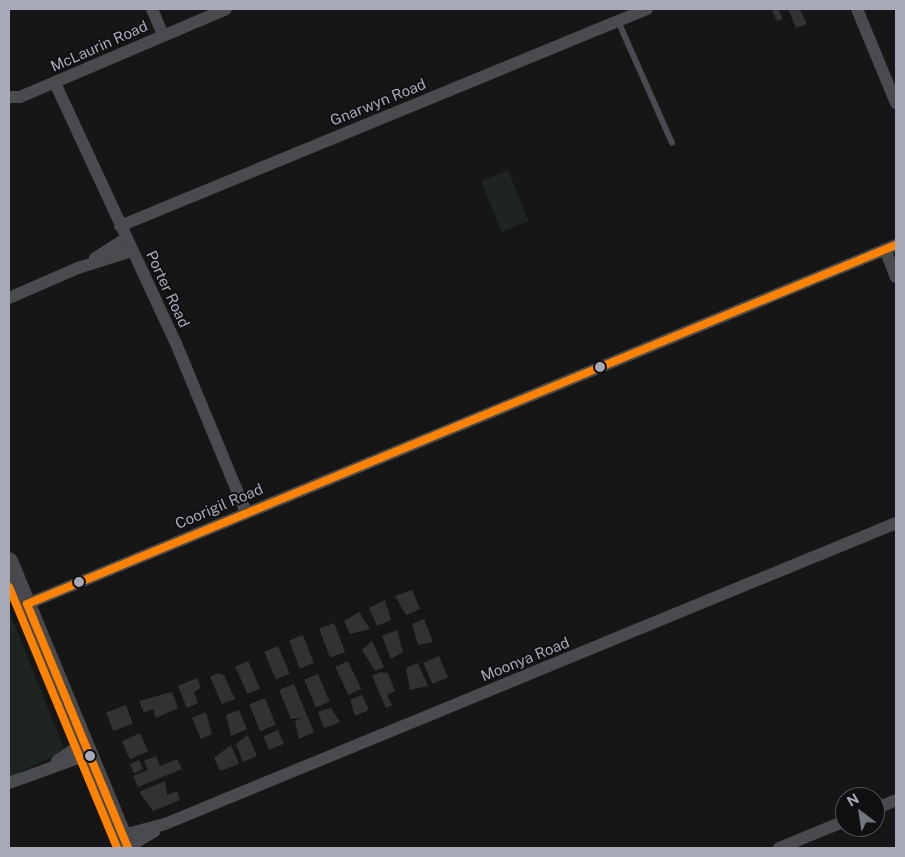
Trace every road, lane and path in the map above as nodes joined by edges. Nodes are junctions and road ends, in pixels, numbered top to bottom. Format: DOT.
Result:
graph roads {
  1 [pos="152,9"];
  2 [pos="226,9"];
  3 [pos="647,9"];
  4 [pos="857,9"];
  5 [pos="618,21"];
  6 [pos="163,35"];
  7 [pos="55,83"];
  8 [pos="10,98"];
  9 [pos="896,103"];
  10 [pos="672,143"];
  11 [pos="120,226"];
  12 [pos="126,239"];
  13 [pos="891,247"];
  14 [pos="132,251"];
  15 [pos="78,268"];
  16 [pos="896,277"];
  17 [pos="9,298"];
  18 [pos="246,512"];
  19 [pos="896,523"];
  20 [pos="9,561"];
  21 [pos="26,604"];
  22 [pos="87,748"];
  23 [pos="9,783"];
  24 [pos="835,825"];
  25 [pos="126,843"];
  26 [pos="779,848"];
  1 -- 6 [label="street"];
  2 -- 6 [label="street, McLaurin Road"];
  3 -- 5 [label="street, Gnarwyn Road"];
  4 -- 9 [label="street"];
  5 -- 10 [label="lane"];
  5 -- 11 [label="street, Gnarwyn Road"];
  6 -- 7 [label="street, McLaurin Road"];
  7 -- 8 [label="street, McLaurin Road"];
  7 -- 11 [label="street, Porter Road"];
  11 -- 12 [label="street, Porter Road"];
  12 -- 14 [label="street, Porter Road"];
  12 -- 15 [label="street"];
  13 -- 16 [label="street"];
  13 -- 18 [label="street, Coorigil Road"];
  14 -- 15 [label="street"];
  14 -- 18 [label="street, Porter Road"];
  15 -- 17 [label="street"];
  18 -- 21 [label="street, Coorigil Road"];
  19 -- 25 [label="street, Moonya Road"];
  20 -- 21 [label="street"];
  21 -- 22 [label="street"];
  22 -- 23 [label="street"];
  22 -- 25 [label="street"];
  24 -- 26 [label="street"];
}
